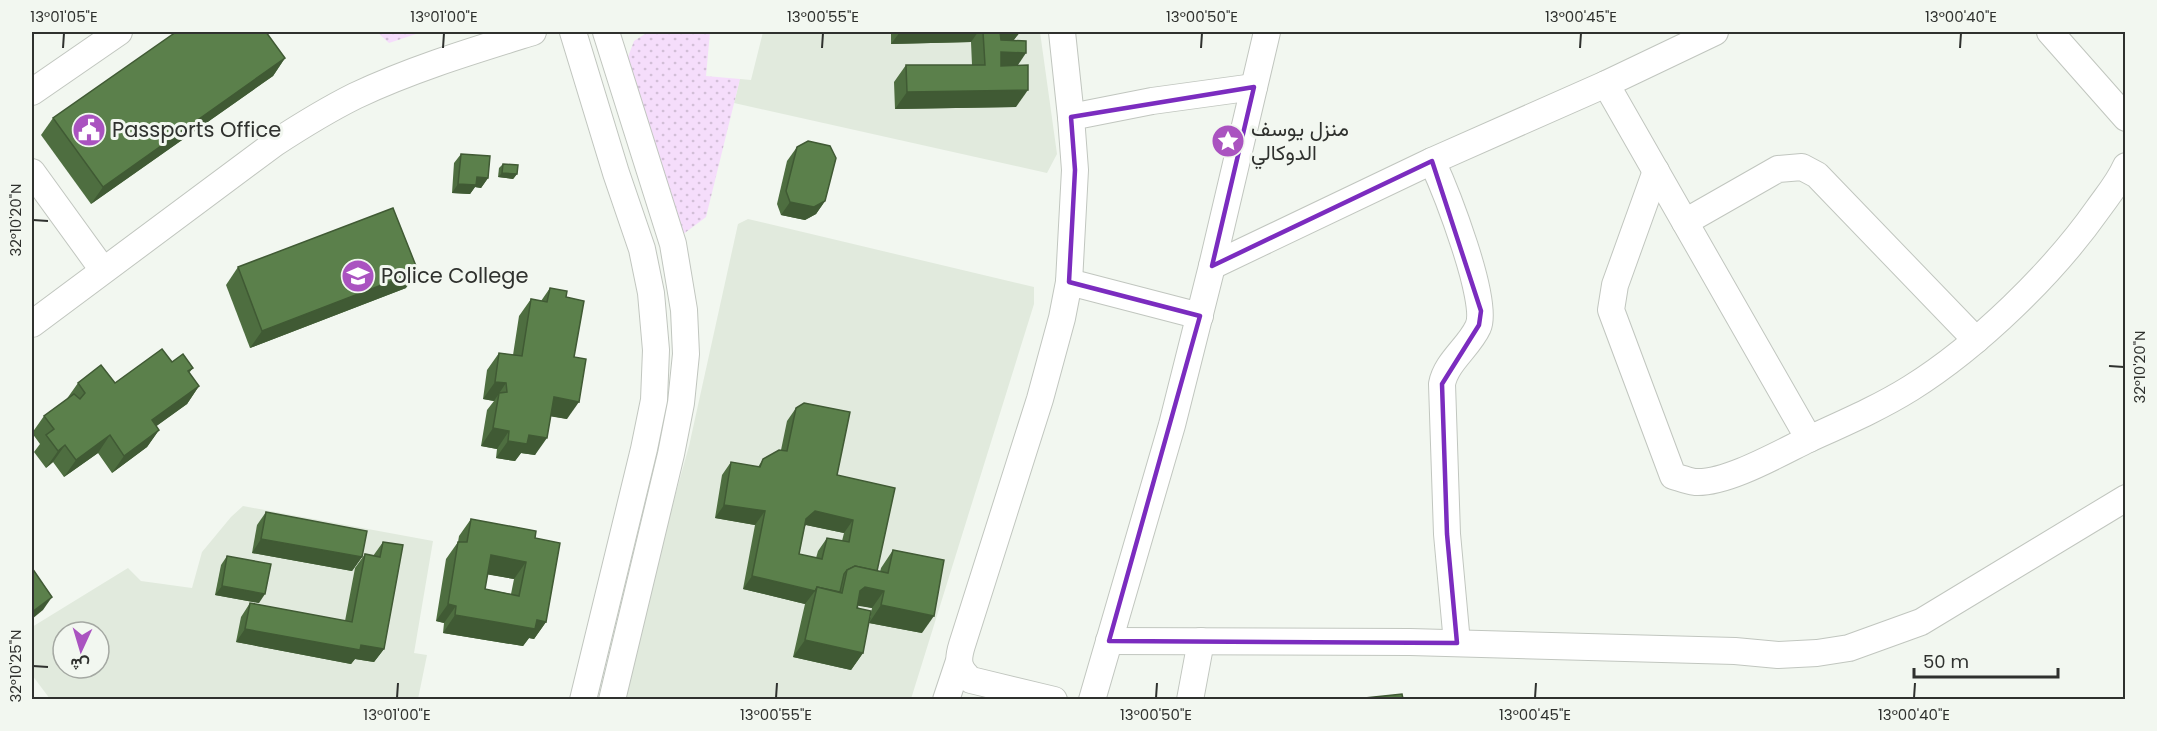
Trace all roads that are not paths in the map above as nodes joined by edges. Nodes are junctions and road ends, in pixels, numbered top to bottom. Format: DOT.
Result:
graph roads {
  1 [pos="119,32"];
  2 [pos="532,32"];
  3 [pos="573,32"];
  4 [pos="606,32"];
  5 [pos="1062,32"];
  6 [pos="1267,32"];
  7 [pos="1715,32"];
  8 [pos="2050,32"];
  9 [pos="1606,84"];
  10 [pos="1254,87"];
  11 [pos="32,92"];
  12 [pos="1071,117"];
  13 [pos="2126,118"];
  14 [pos="1432,161"];
  15 [pos="2126,166"];
  16 [pos="1656,171"];
  17 [pos="32,172"];
  18 [pos="1685,222"];
  19 [pos="1212,266"];
  20 [pos="103,270"];
  21 [pos="1069,282"];
  22 [pos="1200,316"];
  23 [pos="32,324"];
  24 [pos="1976,340"];
  25 [pos="1809,439"];
  26 [pos="644,449"];
  27 [pos="670,454"];
  28 [pos="2126,498"];
  29 [pos="1108,641"];
  30 [pos="1201,641"];
  31 [pos="1457,643"];
  32 [pos="958,664"];
  33 [pos="583,699"];
  34 [pos="612,699"];
  35 [pos="946,699"];
  36 [pos="1054,699"];
  37 [pos="1092,699"];
  38 [pos="1190,699"];
  1 -- 11 [label="street"];
  2 -- 20 [label="street"];
  3 -- 26 [label="street"];
  4 -- 27 [label="street"];
  5 -- 12 [label="street"];
  6 -- 10 [label="street"];
  7 -- 9 [label="street"];
  8 -- 13 [label="street"];
  9 -- 14 [label="street"];
  9 -- 16 [label="street"];
  10 -- 12 [label="street"];
  10 -- 19 [label="street"];
  12 -- 21 [label="street"];
  14 -- 19 [label="street"];
  14 -- 31 [label="street"];
  15 -- 24 [label="street"];
  16 -- 18 [label="street"];
  16 -- 25 [label="street"];
  17 -- 20 [label="street"];
  18 -- 24 [label="street"];
  18 -- 25 [label="street"];
  19 -- 22 [label="street"];
  20 -- 23 [label="street"];
  21 -- 22 [label="street"];
  21 -- 32 [label="street"];
  22 -- 29 [label="street"];
  24 -- 25 [label="street"];
  26 -- 27 [label="street"];
  26 -- 33 [label="street"];
  27 -- 34 [label="street"];
  28 -- 31 [label="street"];
  29 -- 30 [label="street"];
  29 -- 37 [label="street"];
  30 -- 31 [label="street"];
  30 -- 38 [label="street"];
  32 -- 35 [label="street"];
  32 -- 36 [label="street"];
}
